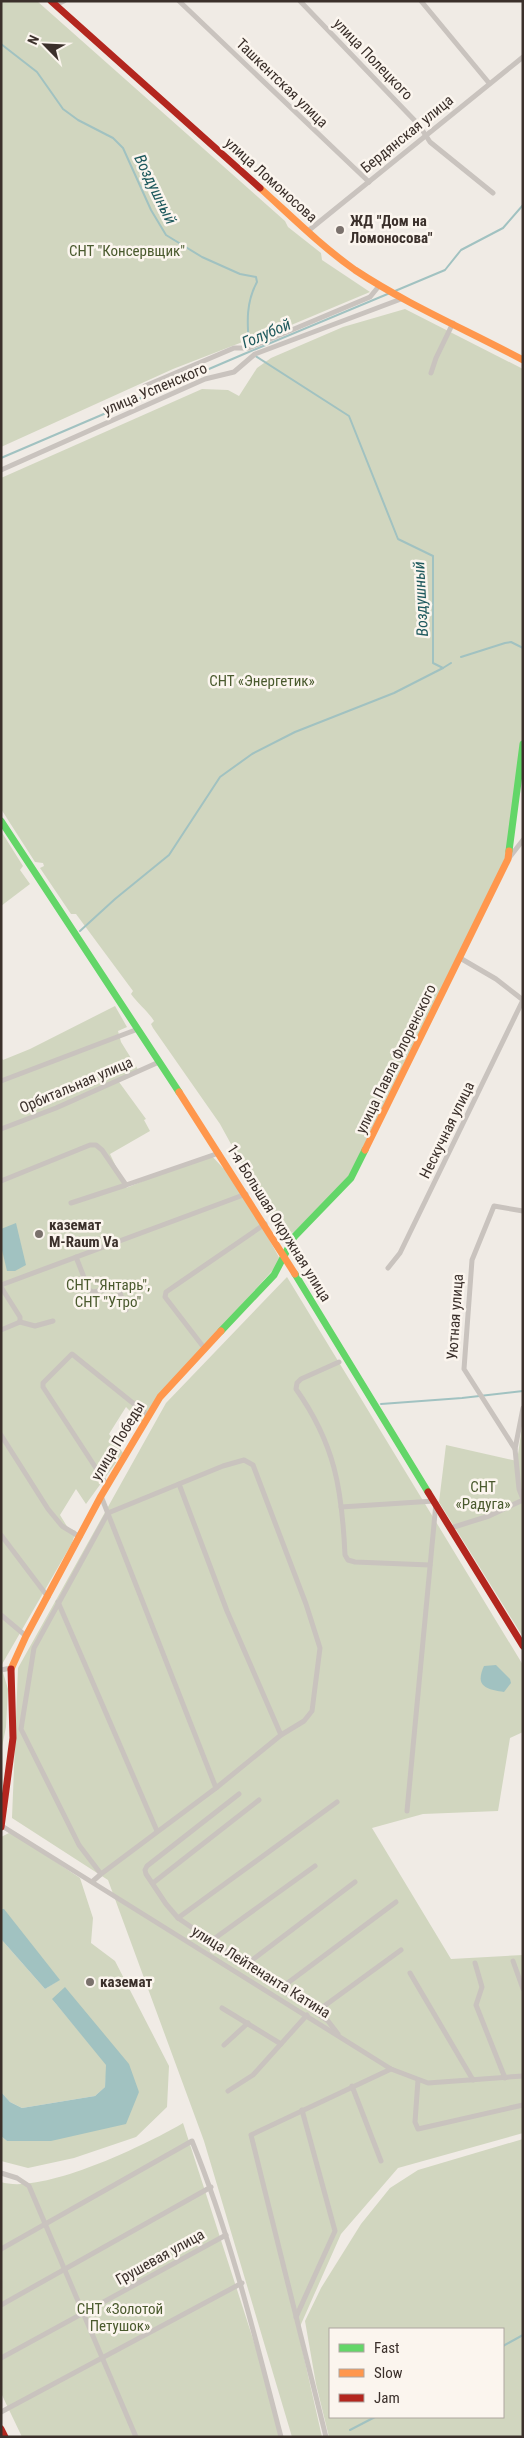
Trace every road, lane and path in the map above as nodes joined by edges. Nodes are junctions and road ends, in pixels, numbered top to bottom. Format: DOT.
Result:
graph roads {
  1 [pos="64,1"];
  2 [pos="179,1"];
  3 [pos="300,1"];
  4 [pos="421,1"];
  5 [pos="53,3"];
  6 [pos="523,57"];
  7 [pos="488,83"];
  8 [pos="426,136"];
  9 [pos="368,182"];
  10 [pos="493,193"];
  11 [pos="308,231"];
  12 [pos="379,286"];
  13 [pos="401,300"];
  14 [pos="453,324"];
  15 [pos="523,360"];
  16 [pos="432,373"];
  17 [pos="145,386"];
  18 [pos="1,470"];
  19 [pos="523,744"];
  20 [pos="519,812"];
  21 [pos="1,821"];
  22 [pos="523,840"];
  23 [pos="508,859"];
  24 [pos="460,958"];
  25 [pos="523,1000"];
  26 [pos="138,1029"];
  27 [pos="159,1062"];
  28 [pos="1,1081"];
  29 [pos="1,1129"];
  30 [pos="219,1153"];
  31 [pos="1,1181"];
  32 [pos="126,1185"];
  33 [pos="246,1194"];
  34 [pos="71,1204"];
  35 [pos="523,1211"];
  36 [pos="265,1224"];
  37 [pos="284,1254"];
  38 [pos="76,1257"];
  39 [pos="388,1268"];
  40 [pos="1,1286"];
  41 [pos="126,1310"];
  42 [pos="20,1322"];
  43 [pos="53,1322"];
  44 [pos="1,1330"];
  45 [pos="205,1348"];
  46 [pos="339,1362"];
  47 [pos="523,1408"];
  48 [pos="148,1416"];
  49 [pos="1,1435"];
  50 [pos="515,1449"];
  51 [pos="179,1484"];
  52 [pos="107,1486"];
  53 [pos="101,1496"];
  54 [pos="523,1500"];
  55 [pos="435,1502"];
  56 [pos="341,1507"];
  57 [pos="108,1514"];
  58 [pos="451,1528"];
  59 [pos="1,1535"];
  60 [pos="80,1537"];
  61 [pos="430,1565"];
  62 [pos="48,1597"];
  63 [pos="58,1602"];
  64 [pos="1,1615"];
  65 [pos="26,1636"];
  66 [pos="523,1646"];
  67 [pos="11,1668"];
  68 [pos="1,1670"];
  69 [pos="281,1735"];
  70 [pos="216,1788"];
  71 [pos="239,1794"];
  72 [pos="259,1800"];
  73 [pos="336,1802"];
  74 [pos="407,1811"];
  75 [pos="2,1826"];
  76 [pos="157,1831"];
  77 [pos="315,1866"];
  78 [pos="101,1874"];
  79 [pos="93,1882"];
  80 [pos="355,1882"];
  81 [pos="152,1883"];
  82 [pos="396,1902"];
  83 [pos="178,1918"];
  84 [pos="211,1941"];
  85 [pos="401,1950"];
  86 [pos="513,1961"];
  87 [pos="475,1963"];
  88 [pos="246,1964"];
  89 [pos="410,1973"];
  90 [pos="281,1988"];
  91 [pos="523,1989"];
  92 [pos="222,2008"];
  93 [pos="316,2012"];
  94 [pos="307,2015"];
  95 [pos="248,2023"];
  96 [pos="341,2038"];
  97 [pos="281,2044"];
  98 [pos="224,2045"];
  99 [pos="391,2069"];
  100 [pos="523,2076"];
  101 [pos="505,2078"];
  102 [pos="418,2080"];
  103 [pos="474,2080"];
  104 [pos="352,2086"];
  105 [pos="228,2091"];
  106 [pos="523,2105"];
  107 [pos="302,2110"];
  108 [pos="381,2161"];
  109 [pos="1,2173"];
  110 [pos="211,2187"];
  111 [pos="46,2224"];
  112 [pos="226,2235"];
  113 [pos="1,2249"];
  114 [pos="64,2269"];
  115 [pos="242,2283"];
  116 [pos="1,2305"];
  117 [pos="83,2313"];
  118 [pos="296,2317"];
  119 [pos="1,2358"];
  120 [pos="103,2359"];
  121 [pos="1,2412"];
  122 [pos="1,2429"];
  123 [pos="5,2437"];
  124 [pos="136,2437"];
  125 [pos="281,2437"];
  126 [pos="326,2437"];
  1 -- 5 [label="street"];
  2 -- 9 [label="street, Ташкентская улица"];
  3 -- 8 [label="street, улица Полецкого"];
  4 -- 7 [label="street"];
  5 -- 11 [label="main road, улица Ломоносова"];
  6 -- 7 [label="street, Бердянская улица"];
  7 -- 8 [label="street, Бердянская улица"];
  8 -- 9 [label="street, Бердянская улица"];
  8 -- 10 [label="street, улица Полецкого"];
  9 -- 11 [label="street, Бердянская улица"];
  11 -- 12 [label="main road, улица Ломоносова"];
  12 -- 13 [label="main road, улица Ломоносова"];
  12 -- 17 [label="street"];
  13 -- 14 [label="main road, улица Ломоносова"];
  13 -- 18 [label="street, улица Успенского"];
  14 -- 15 [label="main road, улица Ломоносова"];
  14 -- 16 [label="street"];
  19 -- 20 [label="main road, улица Павла Флоренского"];
  20 -- 23 [label="main road, улица Павла Флоренского"];
  21 -- 26 [label="main road, 1-я Большая Окружная улица"];
  22 -- 23 [label="street, улица Павла Флоренского"];
  23 -- 24 [label="main road, улица Павла Флоренского"];
  24 -- 25 [label="street"];
  24 -- 37 [label="main road, улица Павла Флоренского"];
  25 -- 39 [label="street, Нескучная улица"];
  26 -- 27 [label="main road, 1-я Большая Окружная улица"];
  26 -- 28 [label="street"];
  27 -- 29 [label="street, Орбитальная улица"];
  27 -- 30 [label="main road, 1-я Большая Окружная улица"];
  30 -- 32 [label="street"];
  30 -- 33 [label="main road, 1-я Большая Окружная улица"];
  31 -- 32 [label="street"];
  32 -- 34 [label="street"];
  33 -- 36 [label="main road, 1-я Большая Окружная улица"];
  33 -- 38 [label="street"];
  35 -- 50 [label="street, Уютная улица"];
  36 -- 37 [label="main road, 1-я Большая Окружная улица"];
  36 -- 45 [label="street"];
  37 -- 45 [label="main road, улица Победы"];
  37 -- 55 [label="main road, 1-я Большая Окружная улица"];
  38 -- 40 [label="street"];
  38 -- 41 [label="street"];
  40 -- 42 [label="street"];
  42 -- 43 [label="street"];
  42 -- 44 [label="street"];
  45 -- 48 [label="main road, улица Победы"];
  46 -- 56 [label="street"];
  47 -- 50 [label="street"];
  48 -- 52 [label="main road, улица Победы"];
  48 -- 52 [label="street"];
  49 -- 60 [label="street"];
  50 -- 54 [label="street"];
  51 -- 57 [label="street"];
  51 -- 69 [label="street"];
  51 -- 69 [label="street"];
  52 -- 53 [label="main road, улица Победы"];
  53 -- 57 [label="street"];
  53 -- 60 [label="main road, улица Победы"];
  54 -- 58 [label="street"];
  55 -- 56 [label="street"];
  55 -- 58 [label="main road, 1-я Большая Окружная улица"];
  55 -- 61 [label="street"];
  56 -- 61 [label="street"];
  57 -- 63 [label="street"];
  57 -- 70 [label="street"];
  58 -- 66 [label="main road, 1-я Большая Окружная улица"];
  59 -- 62 [label="street"];
  60 -- 62 [label="main road, улица Победы"];
  61 -- 74 [label="street"];
  62 -- 65 [label="main road, улица Победы"];
  63 -- 76 [label="street"];
  63 -- 78 [label="street"];
  64 -- 65 [label="street"];
  65 -- 67 [label="main road, улица Победы"];
  67 -- 68 [label="street"];
  67 -- 75 [label="main road"];
  69 -- 70 [label="street"];
  70 -- 76 [label="street"];
  71 -- 81 [label="street"];
  72 -- 81 [label="street"];
  73 -- 83 [label="street"];
  75 -- 79 [label="street, улица Лейтенанта Катина"];
  76 -- 78 [label="street"];
  77 -- 84 [label="street"];
  78 -- 79 [label="street"];
  79 -- 94 [label="street, улица Лейтенанта Катина"];
  80 -- 88 [label="street"];
  81 -- 83 [label="street"];
  82 -- 90 [label="street"];
  83 -- 84 [label="street"];
  84 -- 88 [label="street"];
  85 -- 93 [label="street"];
  86 -- 91 [label="street"];
  87 -- 101 [label="street"];
  88 -- 90 [label="street"];
  89 -- 103 [label="street"];
  90 -- 93 [label="street"];
  92 -- 95 [label="street"];
  93 -- 96 [label="street"];
  94 -- 96 [label="street, улица Лейтенанта Катина"];
  94 -- 97 [label="street"];
  95 -- 97 [label="street"];
  95 -- 98 [label="street"];
  96 -- 99 [label="street, улица Лейтенанта Катина"];
  97 -- 105 [label="street"];
  99 -- 102 [label="street, улица Лейтенанта Катина"];
  99 -- 104 [label="street"];
  100 -- 101 [label="street, улица Лейтенанта Катина"];
  101 -- 103 [label="street, улица Лейтенанта Катина"];
  102 -- 103 [label="street, улица Лейтенанта Катина"];
  102 -- 106 [label="street"];
  104 -- 107 [label="street"];
  104 -- 108 [label="street"];
  107 -- 118 [label="street"];
  107 -- 118 [label="street"];
  109 -- 111 [label="street"];
  110 -- 111 [label="street"];
  110 -- 112 [label="street"];
  110 -- 114 [label="street"];
  111 -- 113 [label="street"];
  111 -- 114 [label="street"];
  112 -- 115 [label="street"];
  112 -- 117 [label="street, Грушевая улица"];
  114 -- 116 [label="street"];
  114 -- 117 [label="street"];
  115 -- 120 [label="street"];
  115 -- 125 [label="street"];
  117 -- 119 [label="street, Грушевая улица"];
  117 -- 120 [label="street"];
  118 -- 126 [label="street"];
  120 -- 121 [label="street"];
  120 -- 124 [label="street"];
  122 -- 123 [label="main road"];
}
